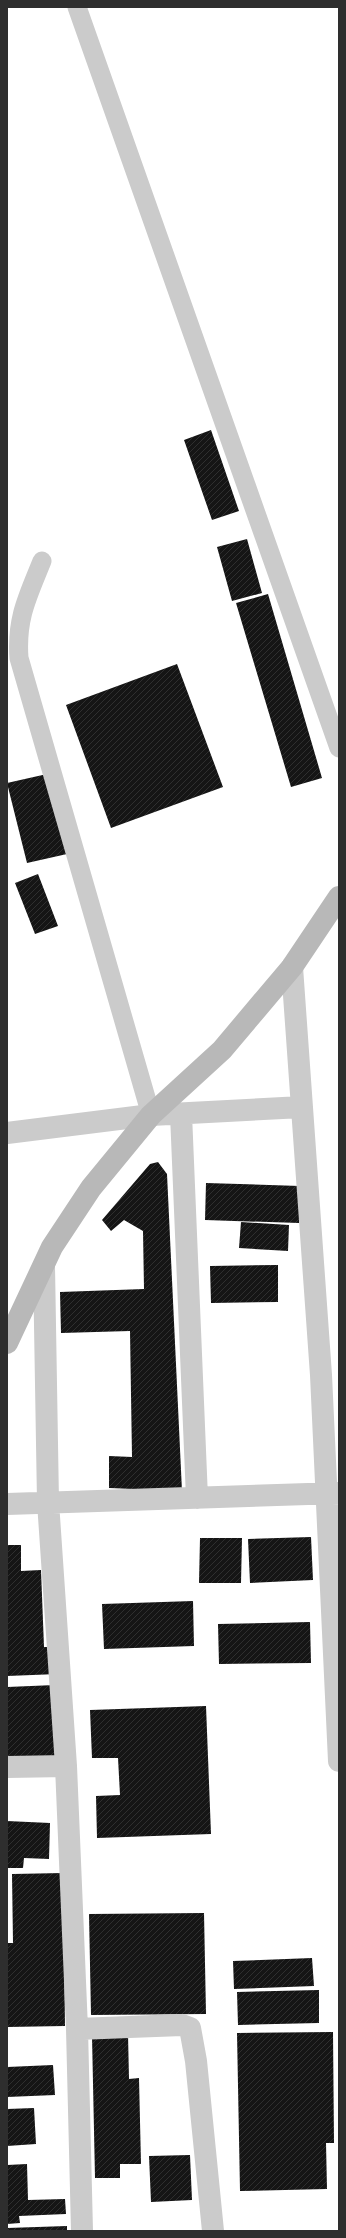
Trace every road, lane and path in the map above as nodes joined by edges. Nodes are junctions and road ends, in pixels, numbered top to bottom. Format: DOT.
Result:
graph roads {
  1 [pos="78,7"];
  2 [pos="42,561"];
  3 [pos="339,748"];
  4 [pos="339,897"];
  5 [pos="292,968"];
  6 [pos="302,1107"];
  7 [pos="181,1114"];
  8 [pos="151,1115"];
  9 [pos="7,1133"];
  10 [pos="44,1266"];
  11 [pos="7,1343"];
  12 [pos="332,1493"];
  13 [pos="197,1498"];
  14 [pos="48,1502"];
  15 [pos="7,1504"];
  16 [pos="339,1761"];
  17 [pos="66,1766"];
  18 [pos="7,1767"];
  19 [pos="77,2029"];
  20 [pos="82,2231"];
  21 [pos="213,2231"];
  1 -- 3 [label="lane"];
  2 -- 8 [label="lane"];
  4 -- 5 [label="main road"];
  5 -- 6 [label="street"];
  5 -- 8 [label="main road"];
  6 -- 7 [label="street"];
  6 -- 12 [label="street"];
  7 -- 8 [label="street"];
  7 -- 13 [label="street"];
  8 -- 9 [label="street"];
  8 -- 10 [label="main road"];
  10 -- 11 [label="main road"];
  10 -- 14 [label="street"];
  12 -- 13 [label="street"];
  12 -- 16 [label="street"];
  13 -- 14 [label="street"];
  14 -- 15 [label="street"];
  14 -- 17 [label="street"];
  17 -- 18 [label="street"];
  17 -- 19 [label="street"];
  19 -- 20 [label="street"];
  19 -- 21 [label="street"];
}
